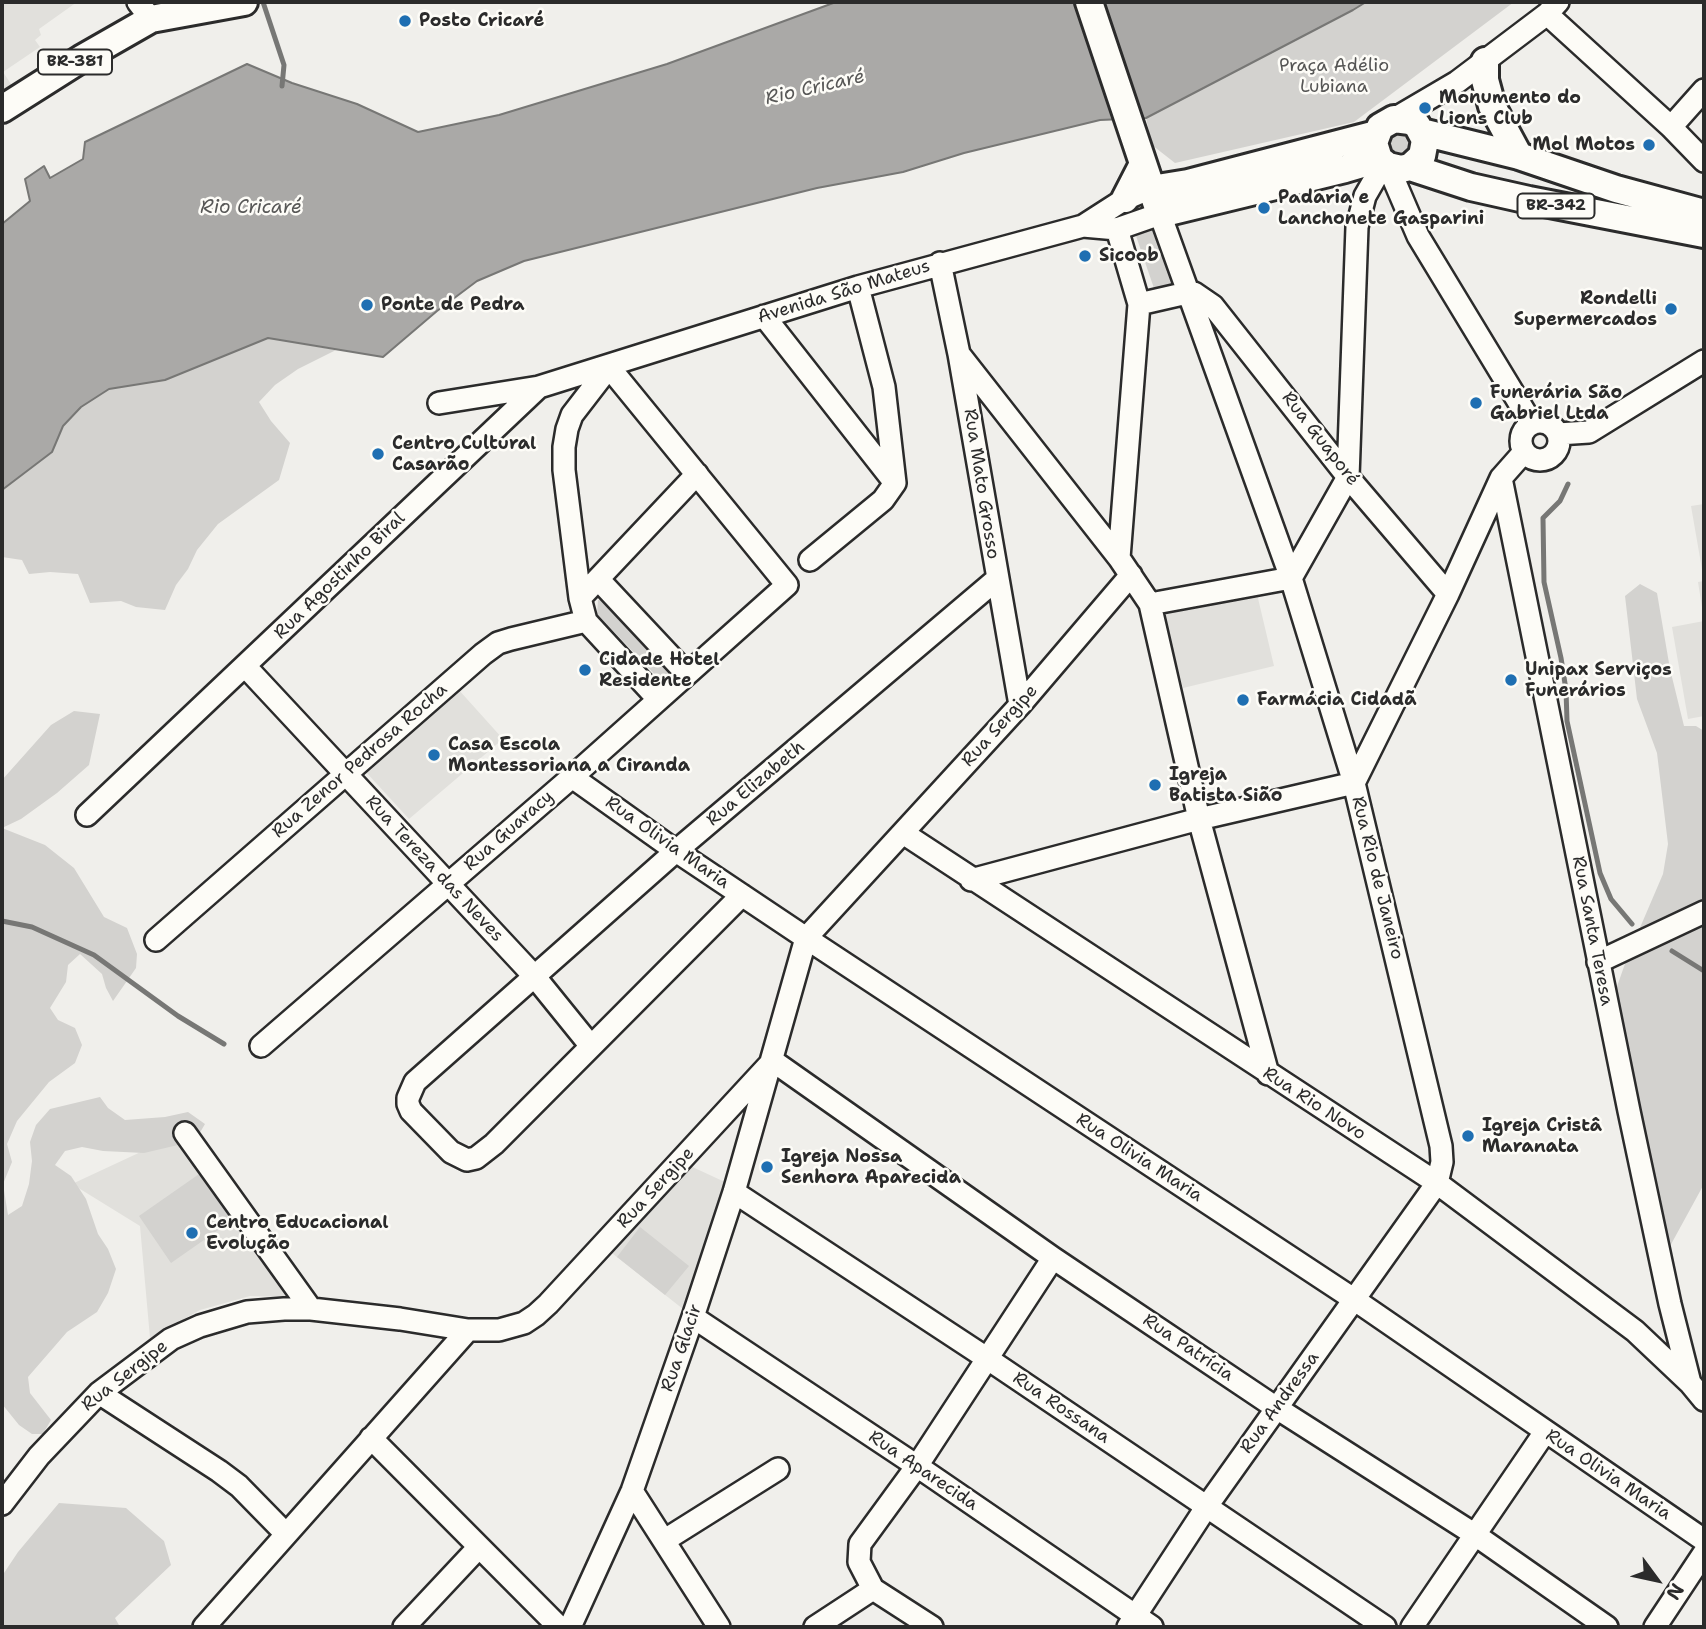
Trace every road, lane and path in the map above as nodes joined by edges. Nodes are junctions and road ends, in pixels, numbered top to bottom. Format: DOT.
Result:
graph roads {
  1 [pos="244,2"];
  2 [pos="1089,2"];
  3 [pos="142,6"];
  4 [pos="1553,8"];
  5 [pos="1485,61"];
  6 [pos="1704,90"];
  7 [pos="2,109"];
  8 [pos="1671,127"];
  9 [pos="1398,148"];
  10 [pos="1519,156"];
  11 [pos="1704,161"];
  12 [pos="1143,166"];
  13 [pos="1125,199"];
  14 [pos="1704,213"];
  15 [pos="1160,214"];
  16 [pos="1083,226"];
  17 [pos="1117,229"];
  18 [pos="1704,234"];
  19 [pos="940,264"];
  20 [pos="858,287"];
  21 [pos="1187,293"];
  22 [pos="1139,304"];
  23 [pos="764,316"];
  24 [pos="960,354"];
  25 [pos="1704,361"];
  26 [pos="609,367"];
  27 [pos="539,387"];
  28 [pos="439,403"];
  29 [pos="888,420"];
  30 [pos="1532,424"];
  31 [pos="856,432"];
  32 [pos="1558,434"];
  33 [pos="1524,452"];
  34 [pos="697,474"];
  35 [pos="1348,477"];
  36 [pos="1501,478"];
  37 [pos="895,483"];
  38 [pos="810,560"];
  39 [pos="1125,566"];
  40 [pos="1291,578"];
  41 [pos="597,579"];
  42 [pos="997,579"];
  43 [pos="1448,594"];
  44 [pos="580,598"];
  45 [pos="1150,604"];
  46 [pos="586,621"];
  47 [pos="245,666"];
  48 [pos="687,674"];
  49 [pos="658,699"];
  50 [pos="1020,705"];
  51 [pos="345,775"];
  52 [pos="572,777"];
  53 [pos="1354,783"];
  54 [pos="87,815"];
  55 [pos="1199,819"];
  56 [pos="903,834"];
  57 [pos="676,851"];
  58 [pos="971,880"];
  59 [pos="448,883"];
  60 [pos="742,895"];
  61 [pos="1704,912"];
  62 [pos="806,938"];
  63 [pos="156,940"];
  64 [pos="1598,962"];
  65 [pos="535,977"];
  66 [pos="590,1045"];
  67 [pos="261,1046"];
  68 [pos="773,1061"];
  69 [pos="1268,1074"];
  70 [pos="184,1133"];
  71 [pos="1437,1183"];
  72 [pos="734,1192"];
  73 [pos="1054,1258"];
  74 [pos="1355,1300"];
  75 [pos="311,1309"];
  76 [pos="693,1317"];
  77 [pos="468,1331"];
  78 [pos="988,1359"];
  79 [pos="1698,1387"];
  80 [pos="99,1393"];
  81 [pos="1275,1407"];
  82 [pos="1545,1432"];
  83 [pos="371,1437"];
  84 [pos="917,1466"];
  85 [pos="779,1469"];
  86 [pos="632,1491"];
  87 [pos="4,1497"];
  88 [pos="1207,1506"];
  89 [pos="285,1533"];
  90 [pos="1474,1535"];
  91 [pos="665,1540"];
  92 [pos="1704,1541"];
  93 [pos="479,1547"];
  94 [pos="1704,1553"];
  95 [pos="873,1589"];
  96 [pos="1139,1624"];
  97 [pos="204,1627"];
  98 [pos="404,1627"];
  99 [pos="559,1627"];
  100 [pos="570,1627"];
  101 [pos="719,1627"];
  102 [pos="815,1627"];
  103 [pos="932,1627"];
  104 [pos="1385,1627"];
  105 [pos="1412,1627"];
  106 [pos="1607,1627"];
  107 [pos="1656,1627"];
  1 -- 3 [label="main road, BR-381"];
  2 -- 12 [label="main road"];
  3 -- 7 [label="main road, BR-381"];
  4 -- 5 [label="street"];
  4 -- 8 [label="street"];
  5 -- 9 [label="street"];
  5 -- 10 [label="main road"];
  6 -- 8 [label="street"];
  8 -- 11 [label="street"];
  9 -- 10 [label="main road, BR-342"];
  9 -- 12 [label="main road, BR-342"];
  9 -- 15 [label="main road, Avenida São Mateus / BR-342"];
  9 -- 18 [label="main road, BR-342"];
  9 -- 30 [label="street"];
  9 -- 35 [label="street"];
  10 -- 14 [label="main road, BR-342"];
  12 -- 13 [label="main road"];
  12 -- 15 [label="main road"];
  13 -- 16 [label="street, Avenida São Mateus"];
  15 -- 17 [label="street, Avenida São Mateus"];
  15 -- 21 [label="street, Rua Rio de Janeiro"];
  16 -- 17 [label="street, Avenida São Mateus"];
  16 -- 19 [label="street, Avenida São Mateus"];
  17 -- 22 [label="street"];
  19 -- 20 [label="street, Avenida São Mateus"];
  19 -- 24 [label="street, Rua Mato Grosso"];
  20 -- 23 [label="street, Avenida São Mateus"];
  20 -- 29 [label="street"];
  21 -- 22 [label="street"];
  21 -- 35 [label="street, Rua Guaporé"];
  21 -- 40 [label="street, Rua Rio de Janeiro"];
  22 -- 39 [label="street"];
  23 -- 26 [label="street, Avenida São Mateus"];
  23 -- 31 [label="street"];
  24 -- 39 [label="street"];
  24 -- 42 [label="street, Rua Mato Grosso"];
  25 -- 32 [label="street"];
  26 -- 27 [label="street, Rua Agostinho Biral"];
  26 -- 34 [label="street"];
  26 -- 44 [label="street"];
  27 -- 28 [label="street"];
  27 -- 47 [label="street, Rua Agostinho Biral"];
  29 -- 31 [label="street"];
  29 -- 37 [label="street"];
  30 -- 32 [label="street"];
  30 -- 33 [label="street"];
  31 -- 37 [label="street"];
  32 -- 33 [label="street"];
  33 -- 36 [label="street"];
  34 -- 41 [label="street"];
  34 -- 48 [label="street, Rua Guaracy"];
  35 -- 40 [label="street"];
  35 -- 43 [label="street, Rua Guaporé"];
  36 -- 43 [label="street"];
  36 -- 64 [label="street, Rua Santa Teresa"];
  37 -- 38 [label="street"];
  39 -- 45 [label="street"];
  39 -- 50 [label="street, Rua Sergipe"];
  40 -- 45 [label="street"];
  40 -- 53 [label="street, Rua Rio de Janeiro"];
  41 -- 44 [label="street"];
  41 -- 48 [label="street"];
  42 -- 50 [label="street, Rua Mato Grosso"];
  42 -- 57 [label="street, Rua Elizabeth"];
  43 -- 53 [label="street"];
  44 -- 46 [label="street"];
  45 -- 55 [label="street"];
  46 -- 49 [label="street"];
  46 -- 51 [label="street, Rua Zenor Pedrosa Rocha"];
  47 -- 51 [label="street, Rua Tereza das Neves"];
  47 -- 54 [label="street, Rua Agostinho Biral"];
  48 -- 49 [label="street, Rua Guaracy"];
  49 -- 52 [label="street, Rua Guaracy"];
  50 -- 56 [label="street, Rua Sergipe"];
  51 -- 59 [label="street, Rua Tereza das Neves"];
  51 -- 63 [label="street, Rua Zenor Pedrosa Rocha"];
  52 -- 57 [label="street, Rua Olivia Maria"];
  52 -- 59 [label="street, Rua Guaracy"];
  53 -- 55 [label="street"];
  53 -- 71 [label="street, Rua Rio de Janeiro"];
  55 -- 58 [label="street"];
  55 -- 69 [label="street"];
  56 -- 58 [label="street, Rua Rio Novo"];
  56 -- 62 [label="street, Rua Sergipe"];
  57 -- 60 [label="street, Rua Olivia Maria"];
  57 -- 65 [label="street, Rua Elizabeth"];
  58 -- 69 [label="street, Rua Rio Novo"];
  59 -- 65 [label="street, Rua Tereza das Neves"];
  59 -- 67 [label="street, Rua Guaracy"];
  60 -- 62 [label="street, Rua Olivia Maria"];
  60 -- 66 [label="street"];
  61 -- 64 [label="street"];
  62 -- 68 [label="street, Rua Sergipe"];
  62 -- 74 [label="street, Rua Olivia Maria"];
  64 -- 79 [label="street, Rua Santa Teresa"];
  65 -- 66 [label="street, Rua Tereza das Neves"];
  65 -- 66 [label="street, Rua Elizabeth"];
  68 -- 72 [label="street, Rua Glacir"];
  68 -- 73 [label="street, Rua Patrícia"];
  68 -- 77 [label="street, Rua Sergipe"];
  69 -- 71 [label="street, Rua Rio Novo"];
  70 -- 75 [label="street"];
  71 -- 74 [label="street, Rua Andressa"];
  71 -- 79 [label="street, Rua Rio Novo"];
  72 -- 76 [label="street, Rua Glacir"];
  72 -- 78 [label="street, Rua Rossana"];
  73 -- 78 [label="street"];
  73 -- 81 [label="street, Rua Patrícia"];
  74 -- 81 [label="street, Rua Andressa"];
  74 -- 82 [label="street, Rua Olivia Maria"];
  75 -- 77 [label="street, Rua Sergipe"];
  75 -- 80 [label="street, Rua Sergipe"];
  76 -- 84 [label="street, Rua Aparecida"];
  76 -- 86 [label="street, Rua Glacir"];
  77 -- 83 [label="street"];
  78 -- 84 [label="street"];
  78 -- 88 [label="street, Rua Rossana"];
  80 -- 87 [label="street, Rua Sergipe"];
  80 -- 89 [label="street"];
  81 -- 88 [label="street, Rua Andressa"];
  81 -- 90 [label="street, Rua Patrícia"];
  82 -- 90 [label="street"];
  82 -- 92 [label="street, Rua Olivia Maria"];
  83 -- 89 [label="street"];
  83 -- 93 [label="street"];
  84 -- 95 [label="street"];
  84 -- 96 [label="street, Rua Aparecida"];
  85 -- 91 [label="street"];
  86 -- 91 [label="street"];
  86 -- 100 [label="street, Rua Glacir"];
  88 -- 96 [label="street, Rua Andressa"];
  88 -- 104 [label="street, Rua Rossana"];
  89 -- 97 [label="street"];
  90 -- 105 [label="street"];
  90 -- 106 [label="street, Rua Patrícia"];
  91 -- 101 [label="street"];
  93 -- 98 [label="street"];
  93 -- 99 [label="street"];
  94 -- 107 [label="street"];
  95 -- 102 [label="street"];
  95 -- 103 [label="street"];
}
